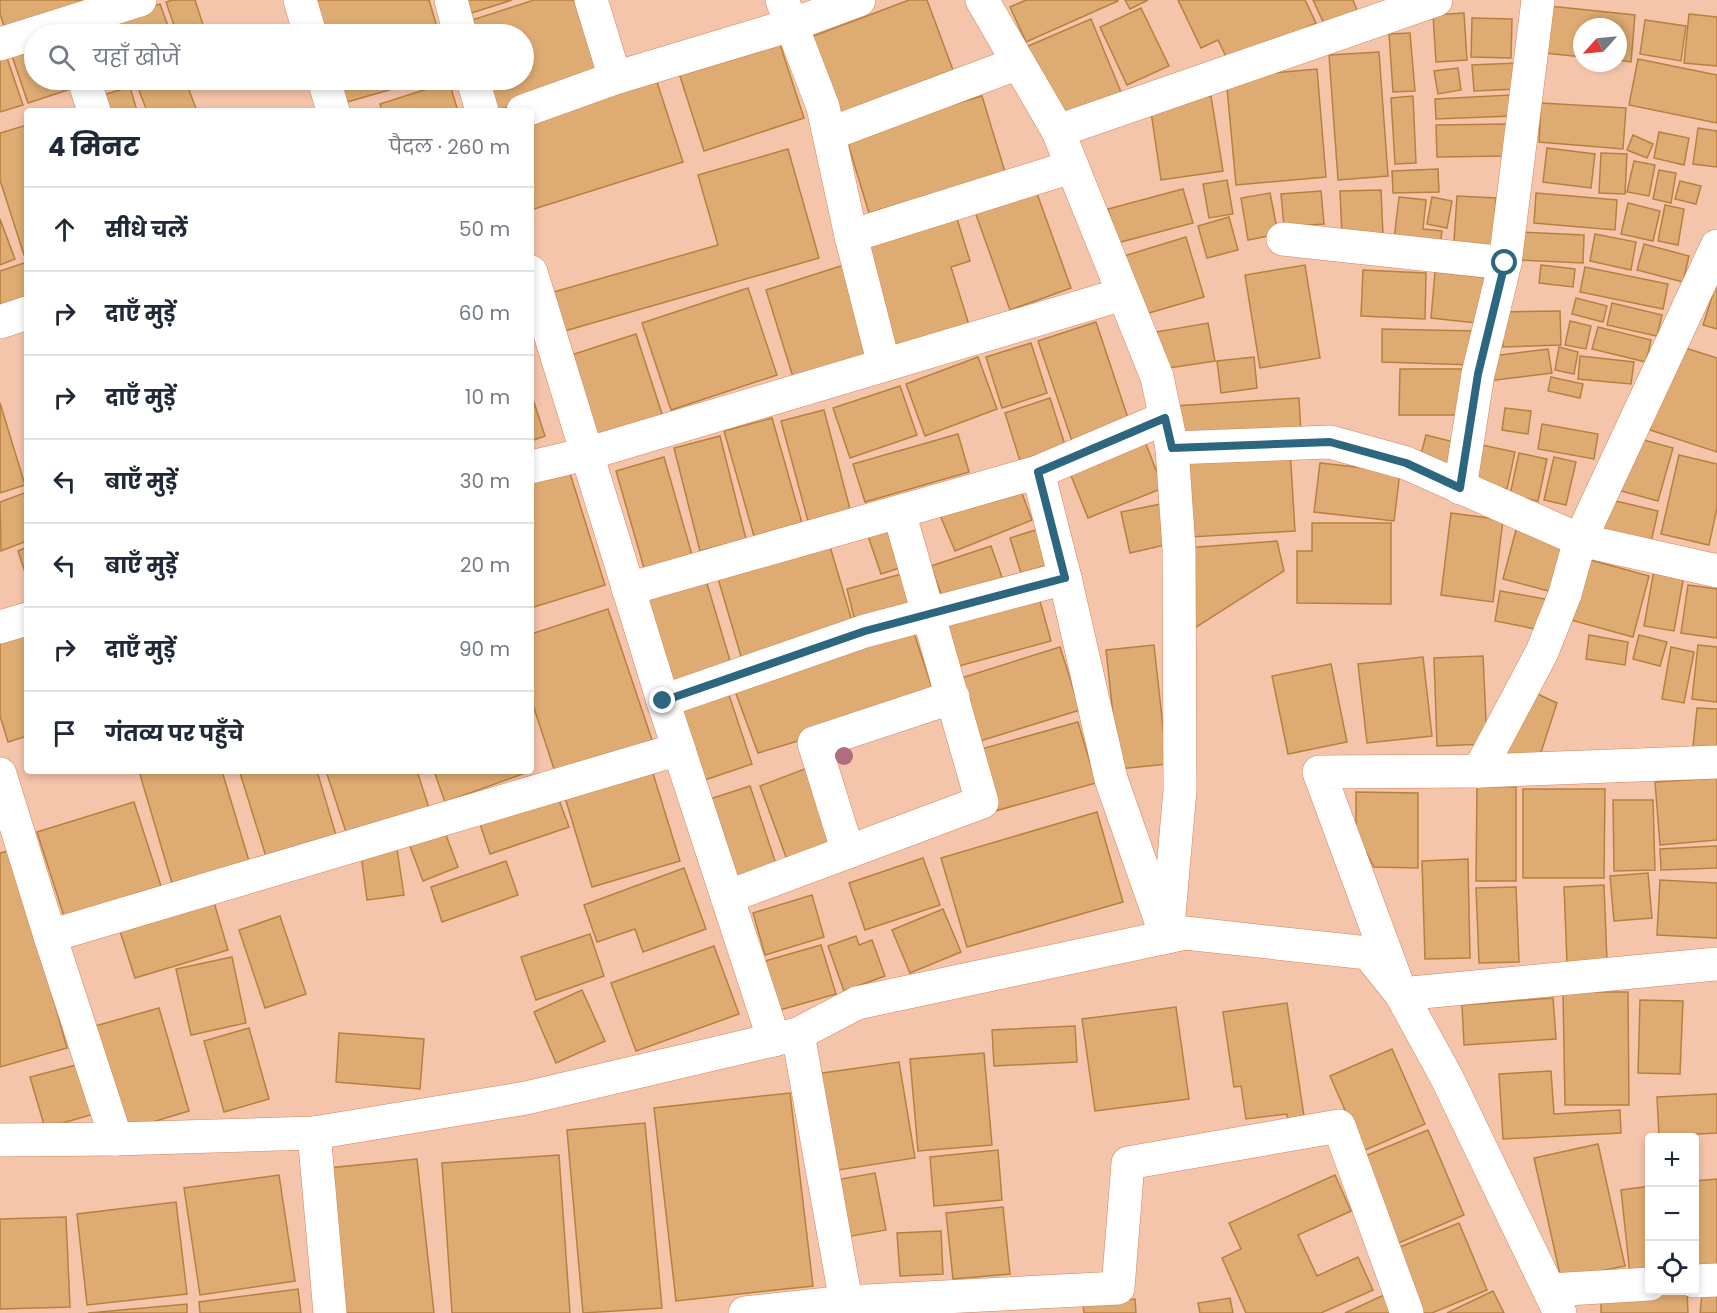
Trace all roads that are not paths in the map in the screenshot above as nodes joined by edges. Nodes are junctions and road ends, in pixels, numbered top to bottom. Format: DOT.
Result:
graph roads {
  1 [pos="140,0"];
  2 [pos="300,0"];
  3 [pos="451,0"];
  4 [pos="591,0"];
  5 [pos="859,0"];
  6 [pos="982,0"];
  7 [pos="1436,0"];
  8 [pos="1538,0"];
  9 [pos="786,12"];
  10 [pos="78,24"];
  11 [pos="307,24"];
  12 [pos="457,24"];
  13 [pos="24,38"];
  14 [pos="0,44"];
  15 [pos="1018,63"];
  16 [pos="615,78"];
  17 [pos="87,90"];
  18 [pos="327,90"];
  19 [pos="476,90"];
  20 [pos="93,108"];
  21 [pos="332,108"];
  22 [pos="482,108"];
  23 [pos="531,108"];
  24 [pos="1058,132"];
  25 [pos="829,134"];
  26 [pos="1071,167"];
  27 [pos="851,236"];
  28 [pos="1283,239"];
  29 [pos="1717,246"];
  30 [pos="1505,263"];
  31 [pos="534,282"];
  32 [pos="1123,294"];
  33 [pos="24,315"];
  34 [pos="0,322"];
  35 [pos="884,365"];
  36 [pos="1169,433"];
  37 [pos="586,453"];
  38 [pos="534,465"];
  39 [pos="1038,472"];
  40 [pos="1460,488"];
  41 [pos="899,512"];
  42 [pos="1580,540"];
  43 [pos="1717,571"];
  44 [pos="1065,578"];
  45 [pos="628,590"];
  46 [pos="930,614"];
  47 [pos="24,620"];
  48 [pos="0,627"];
  49 [pos="953,697"];
  50 [pos="663,701"];
  51 [pos="679,749"];
  52 [pos="1717,762"];
  53 [pos="1479,771"];
  54 [pos="0,774"];
  55 [pos="848,852"];
  56 [pos="727,897"];
  57 [pos="50,936"];
  58 [pos="1167,937"];
  59 [pos="1717,964"];
  60 [pos="1401,994"];
  61 [pos="786,1037"];
  62 [pos="314,1133"];
  63 [pos="116,1139"];
  64 [pos="0,1140"];
  65 [pos="1717,1280"];
  66 [pos="1699,1281"];
  67 [pos="1645,1285"];
  68 [pos="1123,1301"];
  69 [pos="1555,1301"];
  70 [pos="847,1308"];
  71 [pos="330,1313"];
  72 [pos="745,1313"];
  73 [pos="1407,1313"];
  1 -- 10 [label="street"];
  2 -- 11 [label="street"];
  3 -- 12 [label="street"];
  4 -- 16 [label="street"];
  5 -- 9 [label="street"];
  6 -- 15 [label="street"];
  7 -- 24 [label="street"];
  8 -- 30 [label="street"];
  9 -- 16 [label="street"];
  9 -- 25 [label="street"];
  13 -- 14 [label="street"];
  15 -- 24 [label="street"];
  15 -- 25 [label="street"];
  16 -- 23 [label="street"];
  17 -- 20 [label="street"];
  18 -- 21 [label="street"];
  19 -- 22 [label="street"];
  24 -- 26 [label="street"];
  25 -- 27 [label="street"];
  26 -- 27 [label="street"];
  26 -- 32 [label="street"];
  27 -- 35 [label="street"];
  28 -- 30 [label="street"];
  29 -- 42 [label="street"];
  30 -- 40 [label="street"];
  31 -- 37 [label="street"];
  32 -- 35 [label="street"];
  32 -- 36 [label="street"];
  33 -- 34 [label="street"];
  35 -- 37 [label="street"];
  36 -- 39 [label="street"];
  36 -- 40 [label="street"];
  36 -- 58 [label="street"];
  37 -- 38 [label="street"];
  37 -- 45 [label="street"];
  39 -- 41 [label="street"];
  39 -- 44 [label="street"];
  40 -- 42 [label="street"];
  41 -- 45 [label="street"];
  41 -- 46 [label="street"];
  42 -- 43 [label="street"];
  42 -- 53 [label="street"];
  44 -- 46 [label="street"];
  44 -- 58 [label="street"];
  45 -- 50 [label="street"];
  46 -- 49 [label="street"];
  46 -- 50 [label="street"];
  47 -- 48 [label="street"];
  49 -- 55 [label="street"];
  49 -- 55 [label="street"];
  50 -- 51 [label="street"];
  51 -- 56 [label="street"];
  51 -- 57 [label="street"];
  52 -- 53 [label="street"];
  53 -- 60 [label="street"];
  54 -- 57 [label="street"];
  55 -- 56 [label="street"];
  56 -- 61 [label="street"];
  57 -- 63 [label="street"];
  58 -- 60 [label="street"];
  58 -- 61 [label="street"];
  59 -- 60 [label="street"];
  60 -- 69 [label="street"];
  61 -- 62 [label="street"];
  61 -- 70 [label="street"];
  62 -- 63 [label="street"];
  62 -- 71 [label="street"];
  63 -- 64 [label="street"];
  65 -- 66 [label="street"];
  67 -- 69 [label="street"];
  68 -- 70 [label="street"];
  68 -- 73 [label="street"];
  70 -- 72 [label="street"];
}
